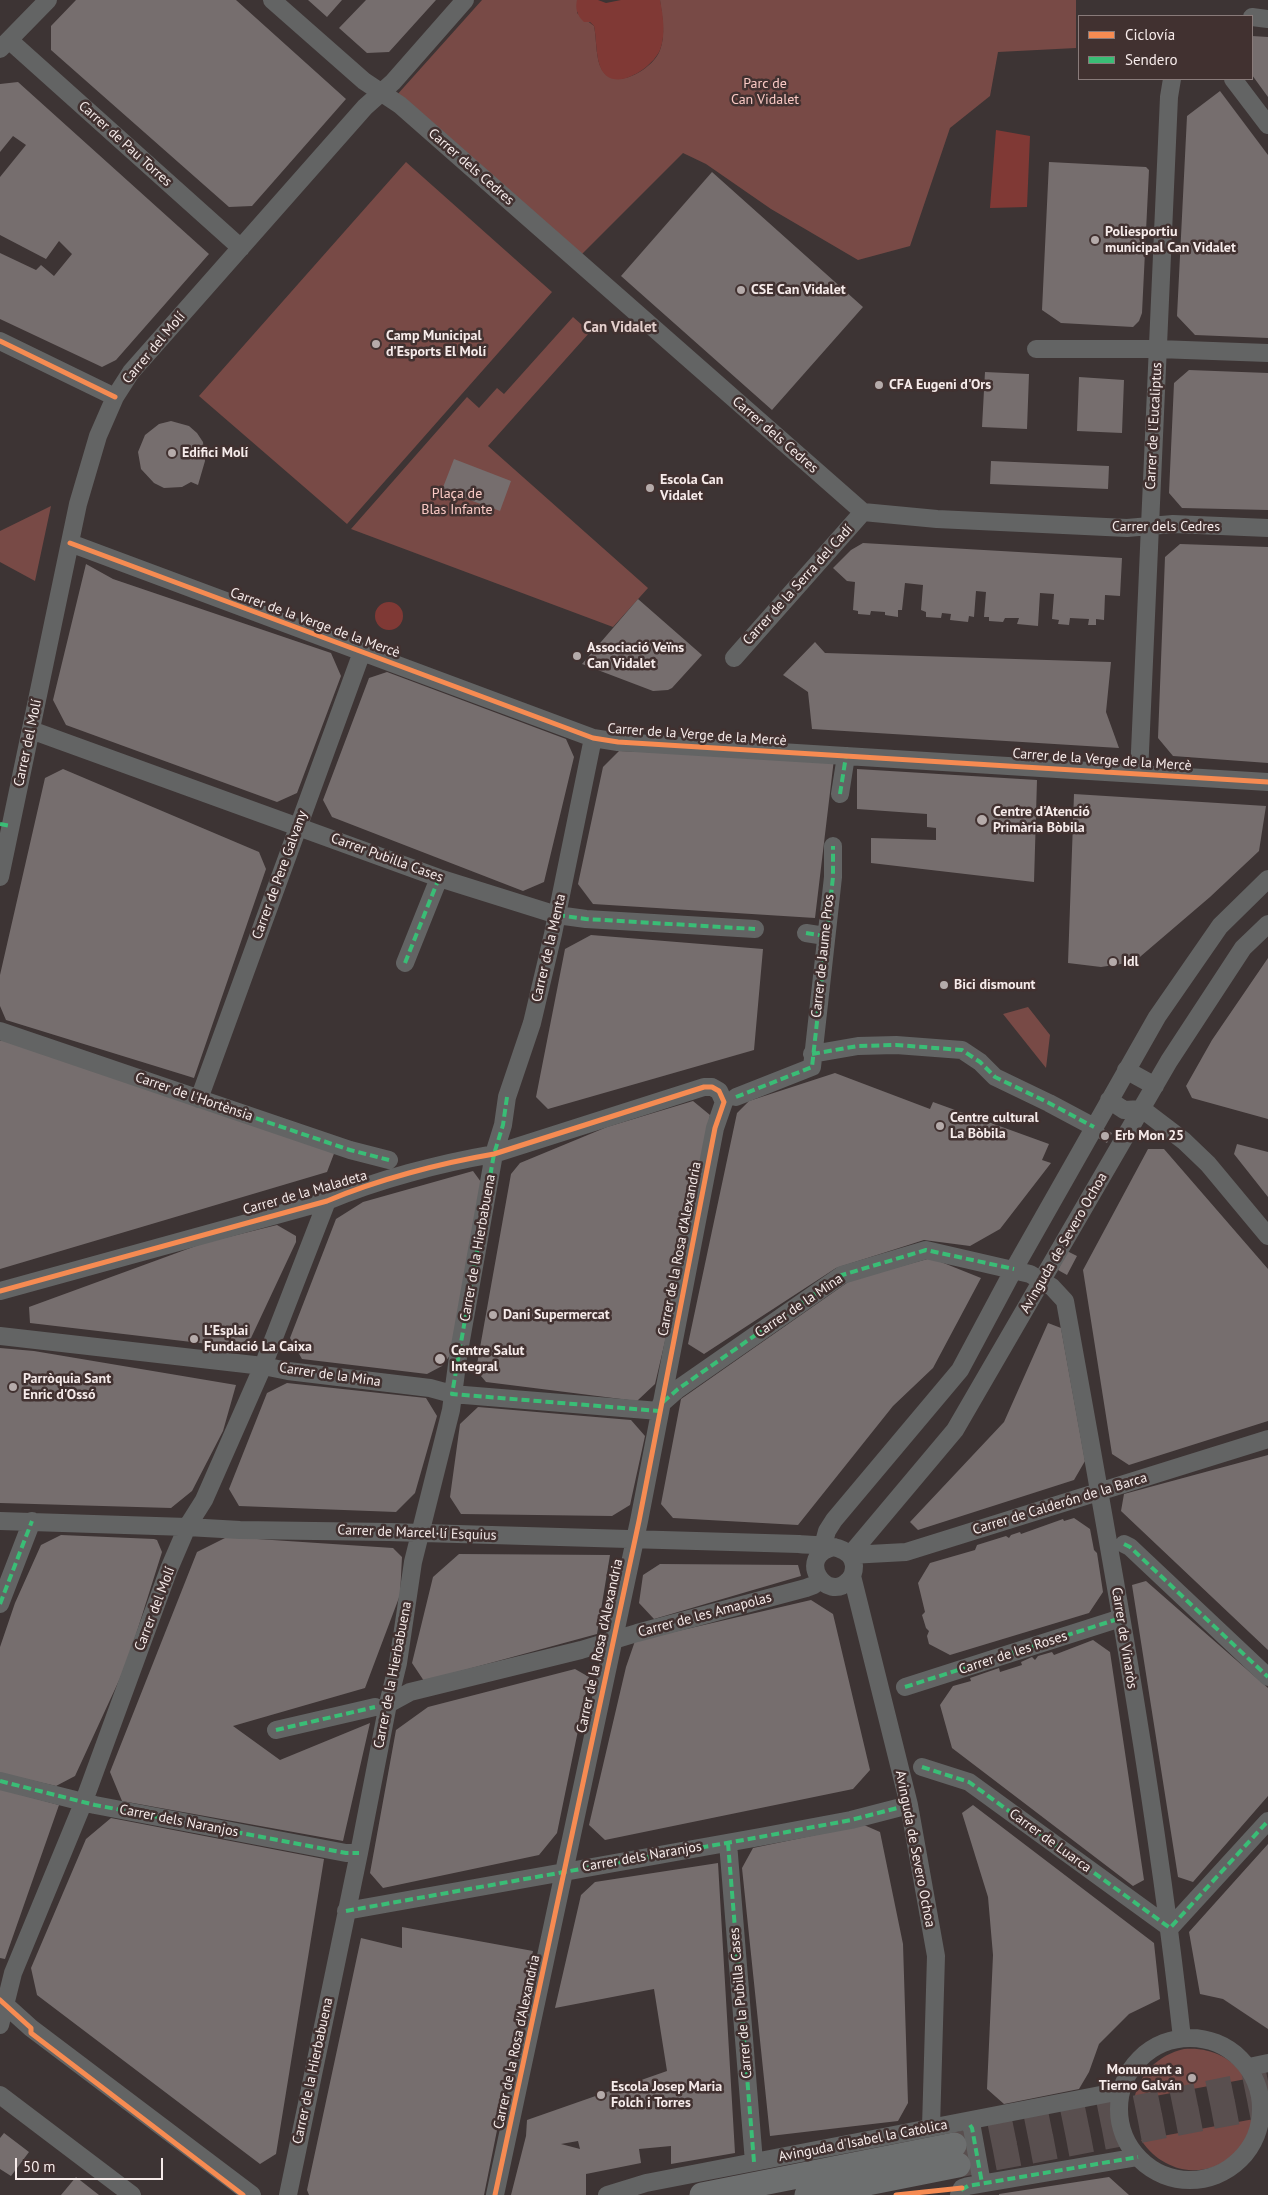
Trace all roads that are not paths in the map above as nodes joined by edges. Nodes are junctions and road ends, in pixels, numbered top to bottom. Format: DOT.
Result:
graph roads {
  1 [pos="48,0"];
  2 [pos="272,0"];
  3 [pos="465,0"];
  4 [pos="1253,17"];
  5 [pos="1268,19"];
  6 [pos="4,45"];
  7 [pos="1172,80"];
  8 [pos="1234,80"];
  9 [pos="381,92"];
  10 [pos="1268,125"];
  11 [pos="240,248"];
  12 [pos="0,341"];
  13 [pos="1036,349"];
  14 [pos="1158,349"];
  15 [pos="1268,353"];
  16 [pos="115,397"];
  17 [pos="863,512"];
  18 [pos="1150,526"];
  19 [pos="1268,528"];
  20 [pos="70,543"];
  21 [pos="362,652"];
  22 [pos="734,658"];
  23 [pos="31,730"];
  24 [pos="592,738"];
  25 [pos="846,756"];
  26 [pos="1138,774"];
  27 [pos="1268,782"];
  28 [pos="840,794"];
  29 [pos="5,825"];
  30 [pos="298,826"];
  31 [pos="834,846"];
  32 [pos="0,877"];
  33 [pos="439,878"];
  34 [pos="1268,879"];
  35 [pos="557,915"];
  36 [pos="1268,924"];
  37 [pos="755,929"];
  38 [pos="806,933"];
  39 [pos="825,936"];
  40 [pos="406,963"];
  41 [pos="0,1031"];
  42 [pos="812,1060"];
  43 [pos="1126,1070"];
  44 [pos="1155,1086"];
  45 [pos="199,1098"];
  46 [pos="730,1100"];
  47 [pos="1109,1100"];
  48 [pos="1142,1109"];
  49 [pos="1094,1128"];
  50 [pos="494,1154"];
  51 [pos="389,1160"];
  52 [pos="327,1201"];
  53 [pos="1268,1236"];
  54 [pos="1014,1269"];
  55 [pos="1043,1281"];
  56 [pos="0,1291"];
  57 [pos="0,1336"];
  58 [pos="263,1366"];
  59 [pos="452,1394"];
  60 [pos="660,1407"];
  61 [pos="1268,1439"];
  62 [pos="1101,1492"];
  63 [pos="0,1521"];
  64 [pos="32,1521"];
  65 [pos="187,1527"];
  66 [pos="421,1534"];
  67 [pos="634,1540"];
  68 [pos="1124,1544"];
  69 [pos="826,1549"];
  70 [pos="850,1555"];
  71 [pos="852,1576"];
  72 [pos="819,1579"];
  73 [pos="0,1604"];
  74 [pos="1121,1618"];
  75 [pos="613,1640"];
  76 [pos="1268,1676"];
  77 [pos="905,1687"];
  78 [pos="381,1706"];
  79 [pos="276,1730"];
  80 [pos="922,1767"];
  81 [pos="0,1781"];
  82 [pos="84,1801"];
  83 [pos="908,1805"];
  84 [pos="1268,1821"];
  85 [pos="728,1843"];
  86 [pos="359,1853"];
  87 [pos="565,1870"];
  88 [pos="346,1911"];
  89 [pos="1170,1928"];
  90 [pos="3,2001"];
  91 [pos="0,2025"];
  92 [pos="1182,2038"];
  93 [pos="1268,2063"];
  94 [pos="1249,2067"];
  95 [pos="1121,2091"];
  96 [pos="0,2094"];
  97 [pos="970,2125"];
  98 [pos="931,2127"];
  99 [pos="1263,2133"];
  100 [pos="1138,2157"];
  101 [pos="754,2162"];
  102 [pos="958,2173"];
  103 [pos="982,2183"];
  104 [pos="1202,2187"];
  105 [pos="132,2195"];
  106 [pos="252,2195"];
  107 [pos="288,2195"];
  108 [pos="495,2195"];
  109 [pos="607,2195"];
  110 [pos="702,2195"];
  111 [pos="808,2195"];
  1 -- 6 [label="street"];
  2 -- 9 [label="street, Carrer dels Cedres"];
  3 -- 9 [label="street, Carrer del Molí"];
  4 -- 5 [label="street"];
  6 -- 11 [label="street, Carrer de Pau Torres"];
  7 -- 14 [label="street, Carrer de l'Eucaliptus"];
  8 -- 10 [label="street"];
  9 -- 11 [label="street, Carrer del Molí"];
  9 -- 17 [label="street, Carrer dels Cedres"];
  11 -- 16 [label="street, Carrer del Molí"];
  12 -- 16 [label="street"];
  13 -- 14 [label="street"];
  14 -- 15 [label="street"];
  14 -- 18 [label="street, Carrer de l'Eucaliptus"];
  16 -- 20 [label="street, Carrer del Molí"];
  17 -- 18 [label="street, Carrer dels Cedres"];
  17 -- 22 [label="street, Carrer de la Serra del Cadí"];
  18 -- 19 [label="street, Carrer dels Cedres"];
  18 -- 26 [label="street, Carrer de l'Eucaliptus"];
  20 -- 21 [label="street, Carrer de la Verge de la Mercè"];
  20 -- 23 [label="street, Carrer del Molí"];
  21 -- 24 [label="street, Carrer de la Verge de la Mercè"];
  21 -- 30 [label="street, Carrer de Pere Galvany"];
  23 -- 29 [label="street, Carrer del Molí"];
  23 -- 30 [label="street, Carrer Pubilla Cases"];
  24 -- 25 [label="street, Carrer de la Verge de la Mercè"];
  24 -- 35 [label="street, Carrer de la Menta"];
  25 -- 26 [label="street, Carrer de la Verge de la Mercè"];
  25 -- 28 [label="street"];
  26 -- 27 [label="street, Carrer de la Verge de la Mercè"];
  29 -- 32 [label="street, Carrer del Molí"];
  30 -- 33 [label="street, Carrer Pubilla Cases"];
  30 -- 45 [label="street, Carrer de Pere Galvany"];
  31 -- 39 [label="street, Carrer de Jaume Pros"];
  33 -- 35 [label="street, Carrer Pubilla Cases"];
  33 -- 40 [label="street"];
  34 -- 43 [label="street"];
  35 -- 37 [label="street, Carrer Pubilla Cases"];
  35 -- 50 [label="street, Carrer de la Menta"];
  36 -- 44 [label="street, Avinguda de Severo Ochoa"];
  38 -- 39 [label="street"];
  39 -- 42 [label="street, Carrer de Jaume Pros"];
  41 -- 45 [label="street, Carrer de l'Hortènsia"];
  42 -- 46 [label="street"];
  42 -- 49 [label="street"];
  43 -- 44 [label="street"];
  43 -- 47 [label="street"];
  44 -- 48 [label="street, Avinguda de Severo Ochoa"];
  45 -- 51 [label="street, Carrer de l'Hortènsia"];
  46 -- 50 [label="street, Carrer de la Maladeta"];
  46 -- 60 [label="street, Carrer de la Rosa d'Alexandria"];
  47 -- 48 [label="street"];
  47 -- 49 [label="street"];
  48 -- 53 [label="street"];
  48 -- 55 [label="street, Avinguda de Severo Ochoa"];
  49 -- 54 [label="street"];
  50 -- 52 [label="street, Carrer de la Maladeta"];
  50 -- 59 [label="street, Carrer de la Hierbabuena"];
  52 -- 56 [label="street, Carrer de la Maladeta"];
  52 -- 58 [label="street, Carrer del Molí"];
  54 -- 55 [label="street, Carrer de Vinaròs"];
  54 -- 60 [label="street, Carrer de la Mina"];
  54 -- 69 [label="street"];
  55 -- 62 [label="street, Carrer de Vinaròs"];
  55 -- 70 [label="street, Avinguda de Severo Ochoa"];
  57 -- 58 [label="street, Carrer de la Mina"];
  58 -- 59 [label="street, Carrer de la Mina"];
  58 -- 65 [label="street, Carrer del Molí"];
  59 -- 60 [label="street, Carrer de la Mina"];
  59 -- 66 [label="street, Carrer de la Hierbabuena"];
  60 -- 67 [label="street, Carrer de la Rosa d'Alexandria"];
  61 -- 62 [label="street, Carrer de Calderón de la Barca"];
  62 -- 70 [label="street, Carrer de Calderón de la Barca"];
  62 -- 74 [label="street, Carrer de Vinaròs"];
  63 -- 64 [label="street, Carrer de Marcel·lí Esquius"];
  64 -- 65 [label="street, Carrer de Marcel·lí Esquius"];
  64 -- 73 [label="street"];
  65 -- 66 [label="street, Carrer de Marcel·lí Esquius"];
  65 -- 82 [label="street, Carrer del Molí"];
  66 -- 67 [label="street, Carrer de Marcel·lí Esquius"];
  66 -- 78 [label="street, Carrer de la Hierbabuena"];
  67 -- 69 [label="street, Carrer de Marcel·lí Esquius"];
  67 -- 75 [label="street, Carrer de la Rosa d'Alexandria"];
  68 -- 76 [label="street"];
  69 -- 70 [label="street"];
  69 -- 72 [label="street"];
  70 -- 71 [label="street"];
  71 -- 72 [label="street"];
  71 -- 83 [label="street, Avinguda de Severo Ochoa"];
  72 -- 75 [label="street, Carrer de les Amapolas"];
  74 -- 77 [label="street, Carrer de les Roses"];
  74 -- 89 [label="street, Carrer de Vinaròs"];
  75 -- 78 [label="street, Carrer de les Amapolas"];
  75 -- 87 [label="street, Carrer de la Rosa d'Alexandria"];
  78 -- 79 [label="street, Carrer de les Amapolas"];
  78 -- 86 [label="street, Carrer de la Hierbabuena"];
  80 -- 89 [label="street, Carrer de Luarca"];
  81 -- 82 [label="street, Carrer dels Naranjos"];
  82 -- 86 [label="street, Carrer dels Naranjos"];
  82 -- 90 [label="street, Carrer del Molí"];
  83 -- 85 [label="street, Carrer dels Naranjos"];
  83 -- 98 [label="street, Avinguda de Severo Ochoa"];
  84 -- 89 [label="street"];
  85 -- 87 [label="street, Carrer dels Naranjos"];
  85 -- 101 [label="street, Carrer de la Pubilla Cases"];
  86 -- 88 [label="street, Carrer de la Hierbabuena"];
  87 -- 88 [label="street, Carrer dels Naranjos"];
  87 -- 108 [label="street, Carrer de la Rosa d'Alexandria"];
  88 -- 107 [label="street, Carrer de la Hierbabuena"];
  89 -- 92 [label="street, Carrer de Vinaròs"];
  90 -- 91 [label="street, Carrer del Molí"];
  90 -- 106 [label="street"];
  92 -- 94 [label="street"];
  92 -- 95 [label="street"];
  93 -- 94 [label="street"];
  94 -- 99 [label="street"];
  95 -- 98 [label="street, Avinguda d'Isabel la Catòlica"];
  95 -- 100 [label="street"];
  96 -- 105 [label="street"];
  97 -- 103 [label="street"];
  98 -- 101 [label="street, Avinguda d'Isabel la Catòlica"];
  99 -- 104 [label="street"];
  100 -- 103 [label="street, Avinguda d'Isabel la Catòlica"];
  100 -- 104 [label="street"];
  101 -- 109 [label="street, Avinguda d'Isabel la Catòlica"];
  102 -- 103 [label="street, Avinguda d'Isabel la Catòlica"];
  102 -- 110 [label="street, Avinguda d'Isabel la Catòlica"];
  102 -- 111 [label="street, Avinguda d'Isabel la Catòlica"];
}
